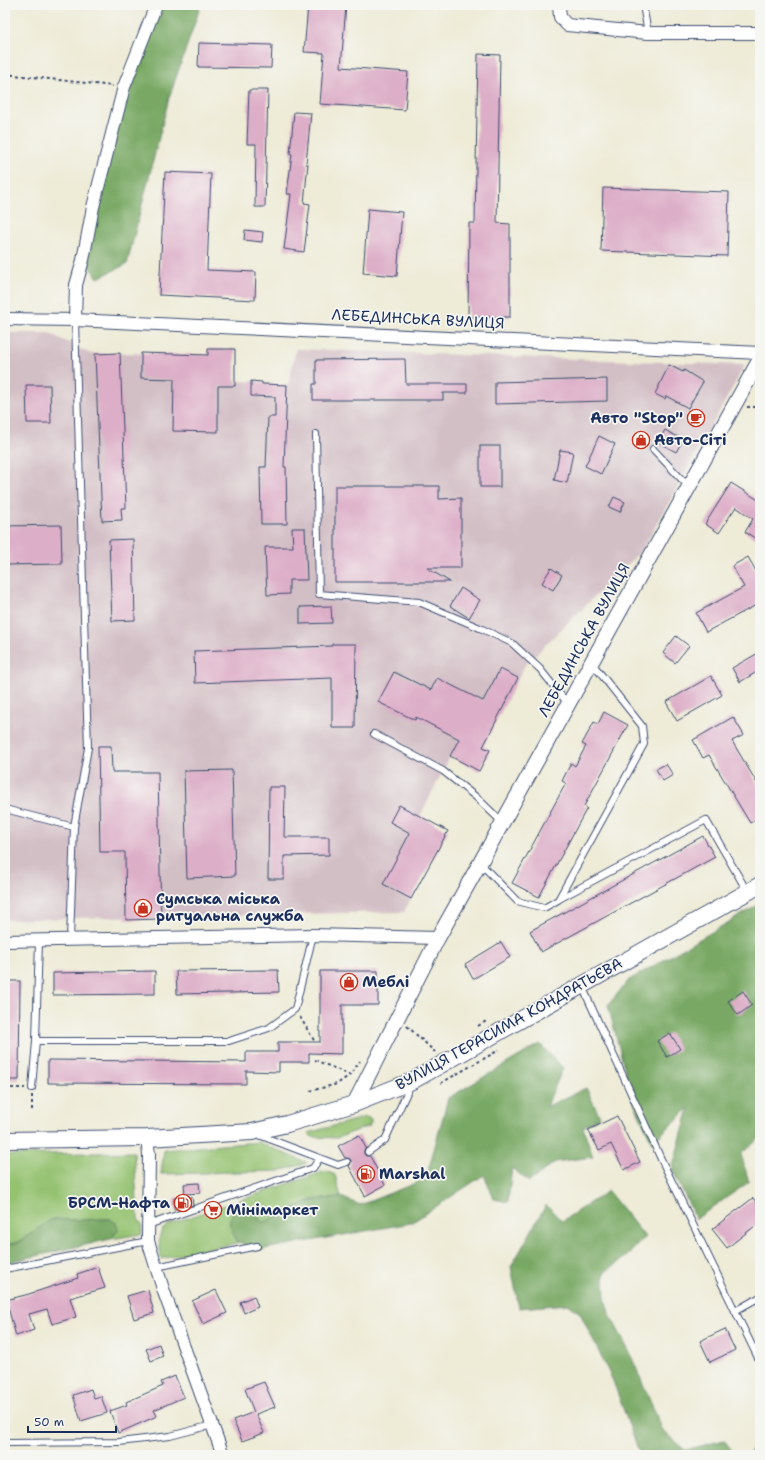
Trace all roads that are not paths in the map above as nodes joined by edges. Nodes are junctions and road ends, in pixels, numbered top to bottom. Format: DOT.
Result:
graph roads {
  1 [pos="156,5"];
  2 [pos="560,5"];
  3 [pos="643,5"];
  4 [pos="648,33"];
  5 [pos="760,33"];
  6 [pos="5,319"];
  7 [pos="75,320"];
  8 [pos="760,353"];
  9 [pos="760,359"];
  10 [pos="316,434"];
  11 [pos="653,449"];
  12 [pos="689,487"];
  13 [pos="591,662"];
  14 [pos="568,704"];
  15 [pos="374,734"];
  16 [pos="5,809"];
  17 [pos="502,822"];
  18 [pos="74,827"];
  19 [pos="480,862"];
  20 [pos="754,889"];
  21 [pos="558,900"];
  22 [pos="314,935"];
  23 [pos="438,938"];
  24 [pos="70,939"];
  25 [pos="5,941"];
  26 [pos="38,941"];
  27 [pos="582,985"];
  28 [pos="36,1041"];
  29 [pos="412,1081"];
  30 [pos="32,1088"];
  31 [pos="354,1104"];
  32 [pos="252,1132"];
  33 [pos="147,1138"];
  34 [pos="5,1140"];
  35 [pos="368,1152"];
  36 [pos="319,1159"];
  37 [pos="347,1162"];
  38 [pos="148,1226"];
  39 [pos="148,1241"];
  40 [pos="257,1246"];
  41 [pos="156,1267"];
  42 [pos="5,1269"];
  43 [pos="760,1297"];
  44 [pos="735,1311"];
  45 [pos="760,1362"];
  46 [pos="212,1425"];
  47 [pos="5,1443"];
  48 [pos="221,1454"];
  1 -- 7 [label="street"];
  2 -- 4 [label="street"];
  3 -- 4 [label="lane"];
  4 -- 5 [label="street"];
  6 -- 7 [label="street, ЛЕБЕДИНСЬКА ВУЛИЦЯ"];
  7 -- 8 [label="street, ЛЕБЕДИНСЬКА ВУЛИЦЯ"];
  7 -- 18 [label="lane"];
  9 -- 12 [label="street, ЛЕБЕДИНСЬКА ВУЛИЦЯ"];
  10 -- 14 [label="lane"];
  11 -- 12 [label="lane"];
  12 -- 13 [label="street, ЛЕБЕДИНСЬКА ВУЛИЦЯ"];
  13 -- 14 [label="street, ЛЕБЕДИНСЬКА ВУЛИЦЯ"];
  13 -- 21 [label="lane"];
  14 -- 17 [label="street, ЛЕБЕДИНСЬКА ВУЛИЦЯ"];
  15 -- 17 [label="lane"];
  16 -- 18 [label="lane"];
  17 -- 19 [label="street, ЛЕБЕДИНСЬКА ВУЛИЦЯ"];
  18 -- 24 [label="lane"];
  19 -- 21 [label="lane"];
  19 -- 23 [label="street, ЛЕБЕДИНСЬКА ВУЛИЦЯ"];
  20 -- 21 [label="lane"];
  20 -- 27 [label="main road, ВУЛИЦЯ ГЕРАСИМА КОНДРАТЬЄВА"];
  22 -- 23 [label="street"];
  22 -- 24 [label="street"];
  22 -- 28 [label="lane"];
  23 -- 31 [label="street, ЛЕБЕДИНСЬКА ВУЛИЦЯ"];
  24 -- 26 [label="street"];
  25 -- 26 [label="street"];
  26 -- 28 [label="lane"];
  27 -- 29 [label="main road, ВУЛИЦЯ ГЕРАСИМА КОНДРАТЬЄВА"];
  27 -- 44 [label="lane"];
  28 -- 30 [label="lane"];
  29 -- 31 [label="main road, ВУЛИЦЯ ГЕРАСИМА КОНДРАТЬЄВА"];
  29 -- 35 [label="lane"];
  31 -- 32 [label="main road, ВУЛИЦЯ ГЕРАСИМА КОНДРАТЬЄВА"];
  32 -- 33 [label="main road, ВУЛИЦЯ ГЕРАСИМА КОНДРАТЬЄВА"];
  32 -- 36 [label="lane"];
  33 -- 34 [label="main road, ВУЛИЦЯ ГЕРАСИМА КОНДРАТЬЄВА"];
  33 -- 38 [label="street"];
  36 -- 37 [label="lane"];
  36 -- 38 [label="lane"];
  38 -- 39 [label="street"];
  39 -- 41 [label="street"];
  39 -- 42 [label="lane"];
  40 -- 41 [label="lane"];
  41 -- 46 [label="street"];
  43 -- 44 [label="lane"];
  44 -- 45 [label="lane"];
  46 -- 47 [label="lane"];
  46 -- 48 [label="street"];
}
